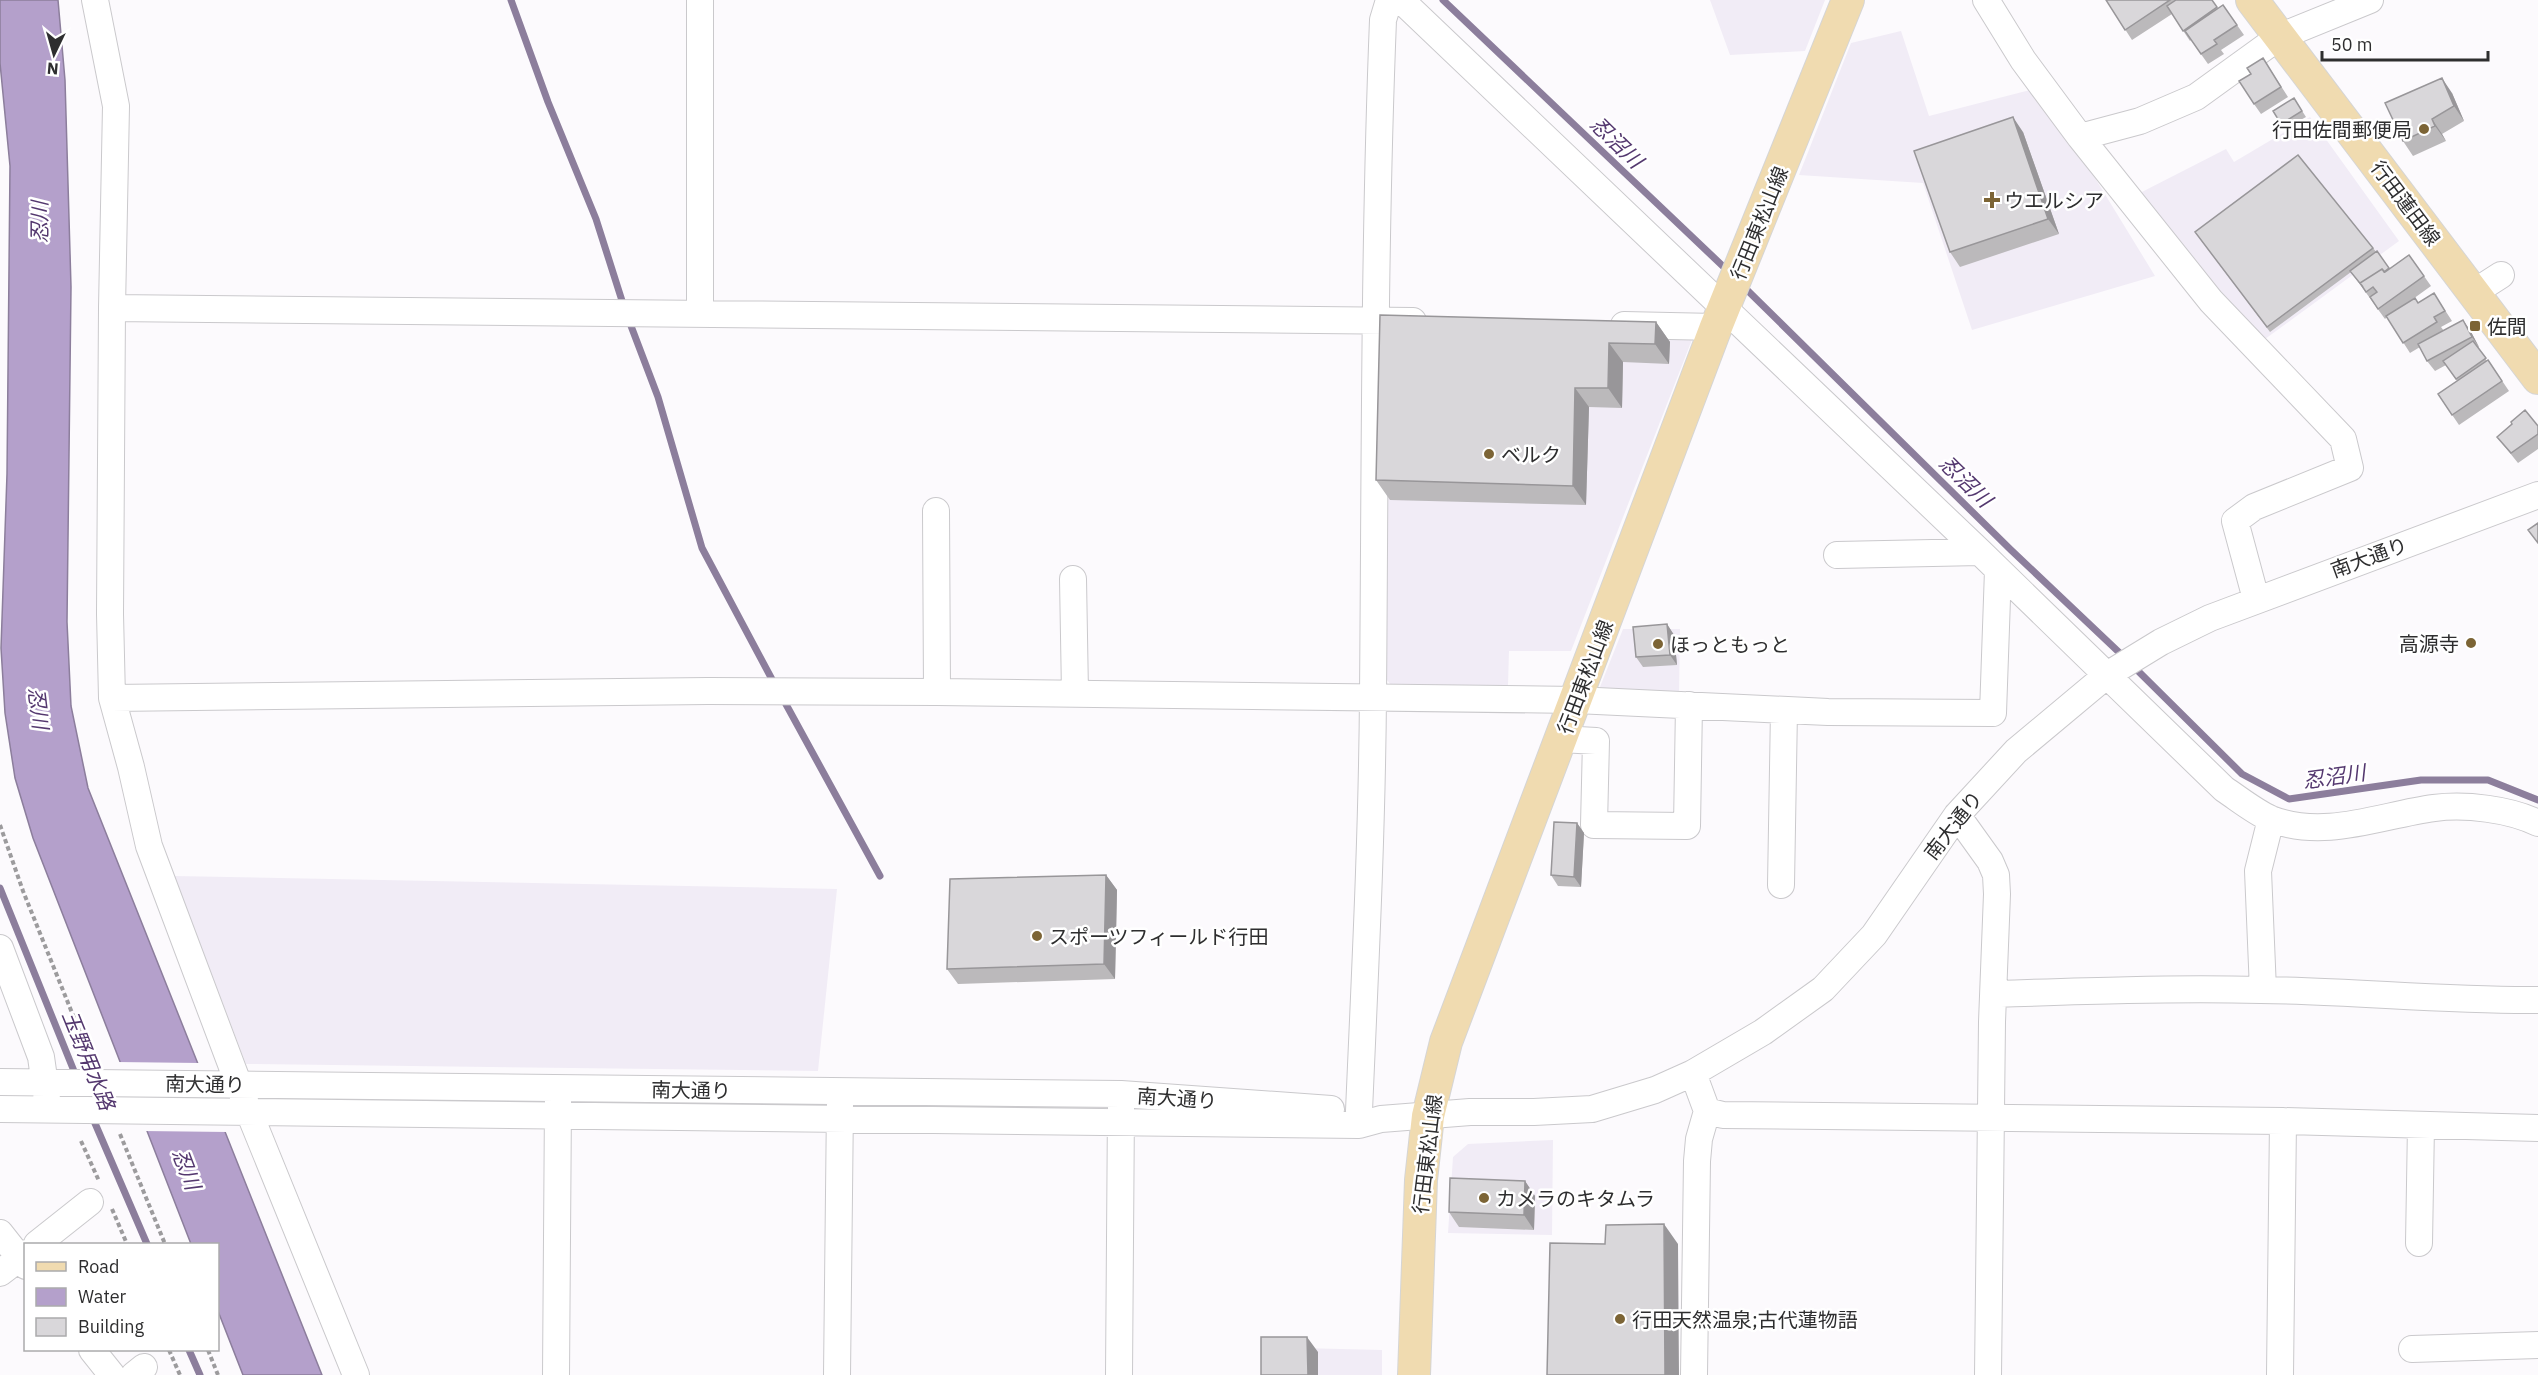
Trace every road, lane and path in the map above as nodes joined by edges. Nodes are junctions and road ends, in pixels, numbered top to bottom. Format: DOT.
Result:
graph roads {
  1 [pos="95,0"];
  2 [pos="700,0"];
  3 [pos="1389,0"];
  4 [pos="1401,0"];
  5 [pos="1848,0"];
  6 [pos="1986,0"];
  7 [pos="2252,0"];
  8 [pos="2370,0"];
  9 [pos="2279,37"];
  10 [pos="2080,138"];
  11 [pos="2501,275"];
  12 [pos="2473,293"];
  13 [pos="112,308"];
  14 [pos="700,314"];
  15 [pos="1720,318"];
  16 [pos="1376,321"];
  17 [pos="1434,322"];
  18 [pos="1599,325"];
  19 [pos="2538,378"];
  20 [pos="2538,495"];
  21 [pos="936,511"];
  22 [pos="1837,555"];
  23 [pos="1989,561"];
  24 [pos="1073,579"];
  25 [pos="2256,599"];
  26 [pos="2107,675"];
  27 [pos="937,692"];
  28 [pos="1075,693"];
  29 [pos="1373,696"];
  30 [pos="112,698"];
  31 [pos="1576,700"];
  32 [pos="1689,705"];
  33 [pos="1784,710"];
  34 [pos="1561,739"];
  35 [pos="1957,815"];
  36 [pos="2271,819"];
  37 [pos="2538,823"];
  38 [pos="0,825"];
  39 [pos="1781,885"];
  40 [pos="0,948"];
  41 [pos="2263,990"];
  42 [pos="1994,994"];
  43 [pos="2538,1000"];
  44 [pos="1693,1073"];
  45 [pos="98,1078"];
  46 [pos="0,1082"];
  47 [pos="55,1083"];
  48 [pos="232,1084"];
  49 [pos="559,1088"];
  50 [pos="840,1091"];
  51 [pos="1120,1094"];
  52 [pos="0,1109"];
  53 [pos="47,1110"];
  54 [pos="1707,1111"];
  55 [pos="242,1112"];
  56 [pos="113,1115"];
  57 [pos="1370,1115"];
  58 [pos="558,1116"];
  59 [pos="1428,1116"];
  60 [pos="1992,1118"];
  61 [pos="840,1119"];
  62 [pos="2283,1121"];
  63 [pos="1121,1122"];
  64 [pos="2421,1125"];
  65 [pos="2538,1128"];
  66 [pos="90,1202"];
  67 [pos="0,1233"];
  68 [pos="40,1243"];
  69 [pos="164,1243"];
  70 [pos="2419,1243"];
  71 [pos="21,1259"];
  72 [pos="2538,1345"];
  73 [pos="2412,1349"];
  74 [pos="93,1351"];
  75 [pos="169,1351"];
  76 [pos="208,1351"];
  77 [pos="112,1375"];
  78 [pos="180,1375"];
  79 [pos="218,1375"];
  80 [pos="356,1375"];
  81 [pos="556,1375"];
  82 [pos="837,1375"];
  83 [pos="1119,1375"];
  84 [pos="1414,1375"];
  85 [pos="1694,1375"];
  86 [pos="1988,1375"];
  87 [pos="2280,1375"];
  1 -- 13 [label="street"];
  2 -- 14 [label="street"];
  3 -- 16 [label="street"];
  4 -- 15 [label="street"];
  5 -- 15 [label="main road, 行田東松山線"];
  6 -- 10 [label="street"];
  7 -- 9 [label="main road, 行田蓮田線"];
  8 -- 9 [label="street"];
  9 -- 10 [label="street"];
  9 -- 12 [label="main road, 行田蓮田線"];
  10 -- 25 [label="street"];
  11 -- 12 [label="street"];
  12 -- 19 [label="main road, 行田蓮田線"];
  13 -- 14 [label="street"];
  13 -- 30 [label="street"];
  14 -- 16 [label="street"];
  15 -- 18 [label="street"];
  15 -- 23 [label="street"];
  15 -- 31 [label="main road, 行田東松山線"];
  16 -- 17 [label="street"];
  16 -- 29 [label="street"];
  20 -- 25 [label="street, 南大通り"];
  21 -- 27 [label="street"];
  22 -- 23 [label="street"];
  23 -- 26 [label="street"];
  23 -- 33 [label="street"];
  24 -- 28 [label="street"];
  25 -- 26 [label="street, 南大通り"];
  26 -- 35 [label="street, 南大通り"];
  26 -- 36 [label="street"];
  27 -- 28 [label="street"];
  27 -- 30 [label="street"];
  28 -- 29 [label="street"];
  29 -- 31 [label="street"];
  29 -- 57 [label="street"];
  30 -- 48 [label="street"];
  31 -- 32 [label="street"];
  31 -- 34 [label="main road, 行田東松山線"];
  32 -- 33 [label="street"];
  32 -- 34 [label="street"];
  33 -- 39 [label="street"];
  34 -- 59 [label="main road, 行田東松山線"];
  35 -- 42 [label="street"];
  35 -- 44 [label="street, 南大通り"];
  36 -- 37 [label="street"];
  36 -- 41 [label="street"];
  38 -- 45 [label="path"];
  40 -- 47 [label="street"];
  41 -- 42 [label="street"];
  41 -- 43 [label="street"];
  42 -- 60 [label="street"];
  44 -- 54 [label="street"];
  44 -- 59 [label="street, 南大通り"];
  45 -- 47 [label="street, 南大通り"];
  45 -- 48 [label="street, 南大通り"];
  46 -- 47 [label="street, 南大通り"];
  47 -- 53 [label="street"];
  48 -- 49 [label="street, 南大通り"];
  48 -- 55 [label="street"];
  49 -- 50 [label="street, 南大通り"];
  49 -- 58 [label="street"];
  50 -- 51 [label="street, 南大通り"];
  50 -- 61 [label="street"];
  51 -- 57 [label="street, 南大通り"];
  51 -- 63 [label="street"];
  52 -- 53 [label="street, 南大通り"];
  53 -- 56 [label="street, 南大通り"];
  54 -- 60 [label="street"];
  54 -- 85 [label="street"];
  55 -- 56 [label="street, 南大通り"];
  55 -- 58 [label="street, 南大通り"];
  55 -- 80 [label="street"];
  56 -- 69 [label="path"];
  57 -- 59 [label="street, 南大通り"];
  57 -- 63 [label="street, 南大通り"];
  58 -- 61 [label="street, 南大通り"];
  58 -- 81 [label="street"];
  59 -- 84 [label="main road, 行田東松山線"];
  60 -- 62 [label="street"];
  60 -- 86 [label="street"];
  61 -- 63 [label="street, 南大通り"];
  61 -- 82 [label="street"];
  62 -- 64 [label="street"];
  62 -- 87 [label="street"];
  63 -- 83 [label="street"];
  64 -- 65 [label="street"];
  64 -- 70 [label="street"];
  66 -- 68 [label="street"];
  67 -- 71 [label="street"];
  72 -- 73 [label="street"];
  74 -- 77 [label="street"];
  75 -- 78 [label="path"];
  76 -- 79 [label="path"];
}
